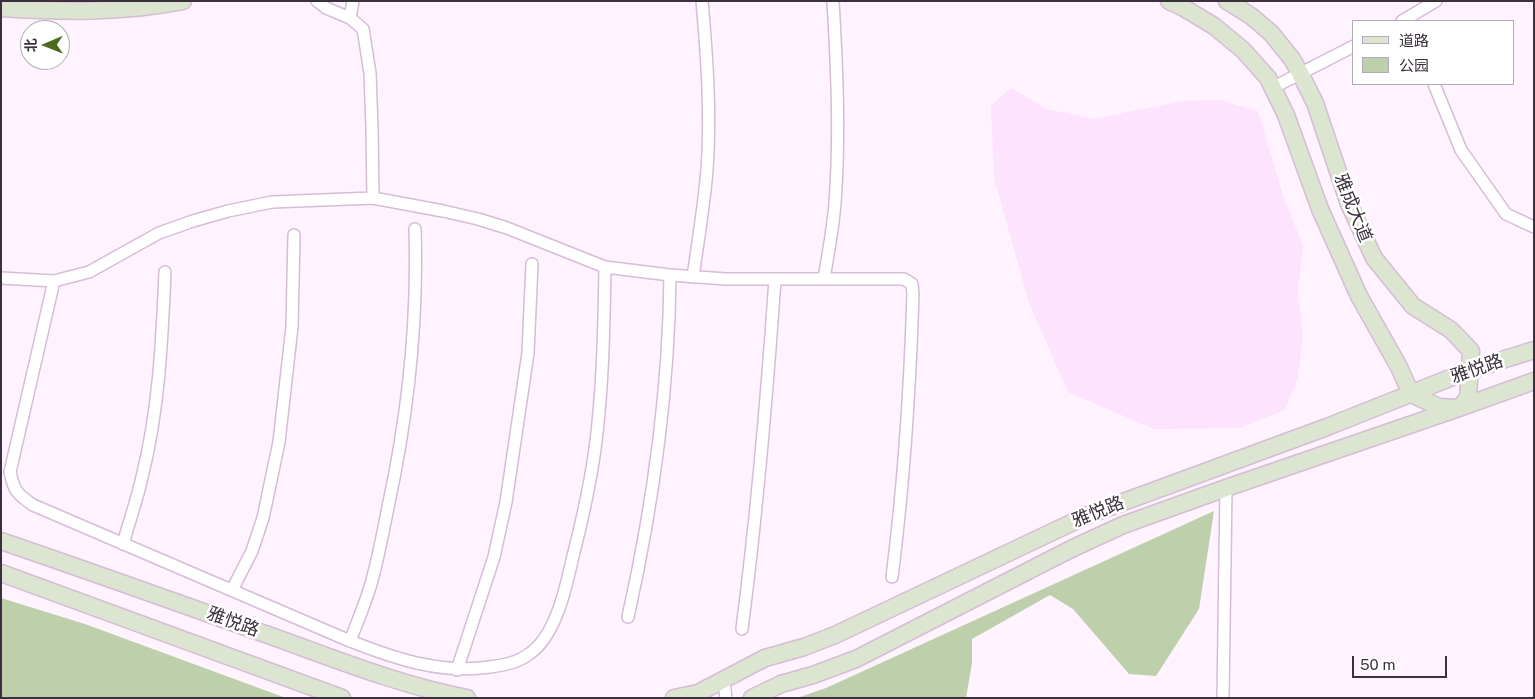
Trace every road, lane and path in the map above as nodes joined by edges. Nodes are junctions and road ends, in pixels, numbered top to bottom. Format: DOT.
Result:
graph roads {
  1 [pos="183,1"];
  2 [pos="317,1"];
  3 [pos="353,1"];
  4 [pos="702,1"];
  5 [pos="833,1"];
  6 [pos="1169,1"];
  7 [pos="1227,1"];
  8 [pos="1436,1"];
  9 [pos="1,8"];
  10 [pos="350,18"];
  11 [pos="1407,20"];
  12 [pos="1352,47"];
  13 [pos="1300,73"];
  14 [pos="1434,85"];
  15 [pos="1272,88"];
  16 [pos="373,198"];
  17 [pos="1534,227"];
  18 [pos="415,229"];
  19 [pos="294,235"];
  20 [pos="532,264"];
  21 [pos="605,267"];
  22 [pos="165,272"];
  23 [pos="670,275"];
  24 [pos="693,277"];
  25 [pos="1,278"];
  26 [pos="775,279"];
  27 [pos="824,279"];
  28 [pos="54,281"];
  29 [pos="1534,350"];
  30 [pos="1470,370"];
  31 [pos="1534,381"];
  32 [pos="1411,394"];
  33 [pos="1460,408"];
  34 [pos="1226,488"];
  35 [pos="1,542"];
  36 [pos="122,544"];
  37 [pos="1,573"];
  38 [pos="892,577"];
  39 [pos="232,590"];
  40 [pos="628,617"];
  41 [pos="742,629"];
  42 [pos="350,641"];
  43 [pos="457,670"];
  44 [pos="724,681"];
  45 [pos="342,698"];
  46 [pos="467,698"];
  47 [pos="674,698"];
  48 [pos="726,698"];
  49 [pos="752,698"];
  50 [pos="1223,698"];
  1 -- 9 [label="street"];
  2 -- 10 [label="street"];
  3 -- 10 [label="street"];
  4 -- 24 [label="street"];
  5 -- 27 [label="street"];
  6 -- 15 [label="street"];
  7 -- 13 [label="street, 雅成大道"];
  8 -- 11 [label="street"];
  10 -- 16 [label="street"];
  12 -- 13 [label="street"];
  13 -- 15 [label="street"];
  13 -- 30 [label="street, 雅成大道"];
  14 -- 17 [label="street"];
  15 -- 32 [label="street"];
  16 -- 21 [label="street"];
  16 -- 28 [label="street"];
  18 -- 42 [label="street"];
  19 -- 39 [label="street"];
  20 -- 43 [label="street"];
  21 -- 23 [label="street"];
  21 -- 43 [label="street"];
  22 -- 36 [label="street"];
  23 -- 24 [label="street"];
  23 -- 40 [label="street"];
  24 -- 26 [label="street"];
  25 -- 28 [label="street"];
  26 -- 27 [label="street"];
  26 -- 41 [label="street"];
  27 -- 38 [label="street"];
  28 -- 36 [label="street"];
  29 -- 30 [label="street, 雅悦路"];
  30 -- 32 [label="street, 雅悦路"];
  30 -- 33 [label="street, 雅成大道"];
  31 -- 33 [label="street, 雅悦路"];
  32 -- 33 [label="street"];
  32 -- 44 [label="street, 雅悦路"];
  33 -- 34 [label="street, 雅悦路"];
  34 -- 49 [label="street, 雅悦路"];
  34 -- 50 [label="street"];
  35 -- 46 [label="street, 雅悦路"];
  36 -- 39 [label="street"];
  37 -- 45 [label="street, 雅悦路"];
  39 -- 42 [label="street"];
  42 -- 43 [label="street"];
  44 -- 47 [label="street, 雅悦路"];
  44 -- 48 [label="street"];
}
